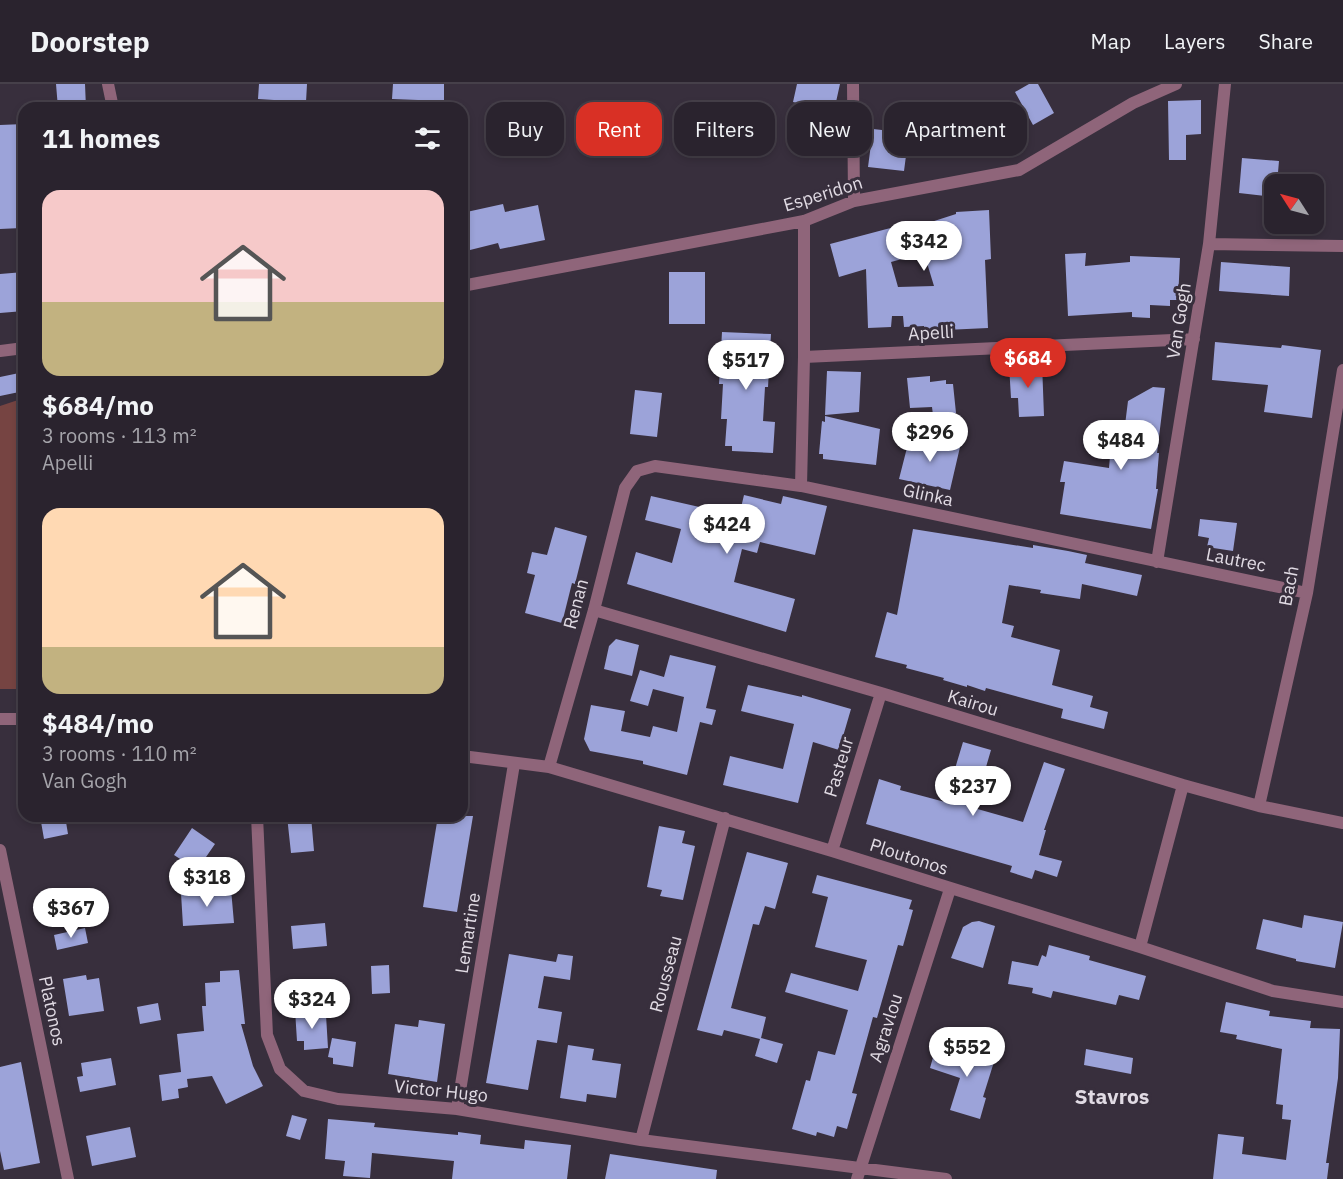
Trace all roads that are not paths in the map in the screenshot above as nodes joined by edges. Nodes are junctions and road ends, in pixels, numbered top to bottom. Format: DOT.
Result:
graph roads {
  1 [pos="108,84"];
  2 [pos="853,84"];
  3 [pos="1176,84"];
  4 [pos="1225,84"];
  5 [pos="112,102"];
  6 [pos="854,201"];
  7 [pos="804,221"];
  8 [pos="1209,244"];
  9 [pos="1343,246"];
  10 [pos="468,285"];
  11 [pos="1194,339"];
  12 [pos="18,349"];
  13 [pos="0,351"];
  14 [pos="804,357"];
  15 [pos="1343,370"];
  16 [pos="655,466"];
  17 [pos="801,486"];
  18 [pos="1157,562"];
  19 [pos="1307,593"];
  20 [pos="594,610"];
  21 [pos="881,693"];
  22 [pos="0,718"];
  23 [pos="18,719"];
  24 [pos="468,757"];
  25 [pos="514,764"];
  26 [pos="549,767"];
  27 [pos="1183,785"];
  28 [pos="1259,806"];
  29 [pos="725,818"];
  30 [pos="257,822"];
  31 [pos="1343,823"];
  32 [pos="0,850"];
  33 [pos="832,850"];
  34 [pos="950,889"];
  35 [pos="1140,947"];
  36 [pos="1343,1002"];
  37 [pos="457,1109"];
  38 [pos="641,1140"];
  39 [pos="858,1174"];
  40 [pos="68,1179"];
  41 [pos="946,1179"];
  1 -- 5 [label="street"];
  2 -- 6 [label="street"];
  3 -- 6 [label="street, Esperidon"];
  4 -- 8 [label="street, Van Gogh"];
  6 -- 7 [label="street, Esperidon"];
  7 -- 10 [label="street, Esperidon"];
  7 -- 14 [label="street"];
  8 -- 9 [label="street"];
  8 -- 11 [label="street, Van Gogh"];
  11 -- 14 [label="street, Apelli"];
  11 -- 18 [label="street, Van Gogh"];
  12 -- 13 [label="street"];
  14 -- 17 [label="street"];
  15 -- 19 [label="street, Bach"];
  16 -- 17 [label="street, Glinka"];
  16 -- 20 [label="street, Renan"];
  17 -- 18 [label="street, Glinka"];
  18 -- 19 [label="street, Lautrec"];
  19 -- 28 [label="street, Bach"];
  20 -- 21 [label="street, Kairou"];
  20 -- 26 [label="street, Renan"];
  21 -- 27 [label="street, Kairou"];
  21 -- 33 [label="street, Pasteur"];
  22 -- 23 [label="street"];
  24 -- 25 [label="street, Ploutonos"];
  25 -- 26 [label="street, Ploutonos"];
  25 -- 37 [label="street, Lemartine"];
  26 -- 29 [label="street, Ploutonos"];
  27 -- 28 [label="street, Kairou"];
  27 -- 35 [label="street"];
  28 -- 31 [label="street, Kairou"];
  29 -- 33 [label="street, Ploutonos"];
  29 -- 38 [label="street, Rousseau"];
  30 -- 37 [label="street, Victor Hugo"];
  32 -- 40 [label="street, Platonos"];
  33 -- 34 [label="street, Ploutonos"];
  34 -- 35 [label="street, Ploutonos"];
  34 -- 39 [label="street, Agravlou"];
  35 -- 36 [label="street, Ploutonos"];
  37 -- 38 [label="street, Victor Hugo"];
  38 -- 39 [label="street, Victor Hugo"];
  39 -- 41 [label="street, Victor Hugo"];
}
